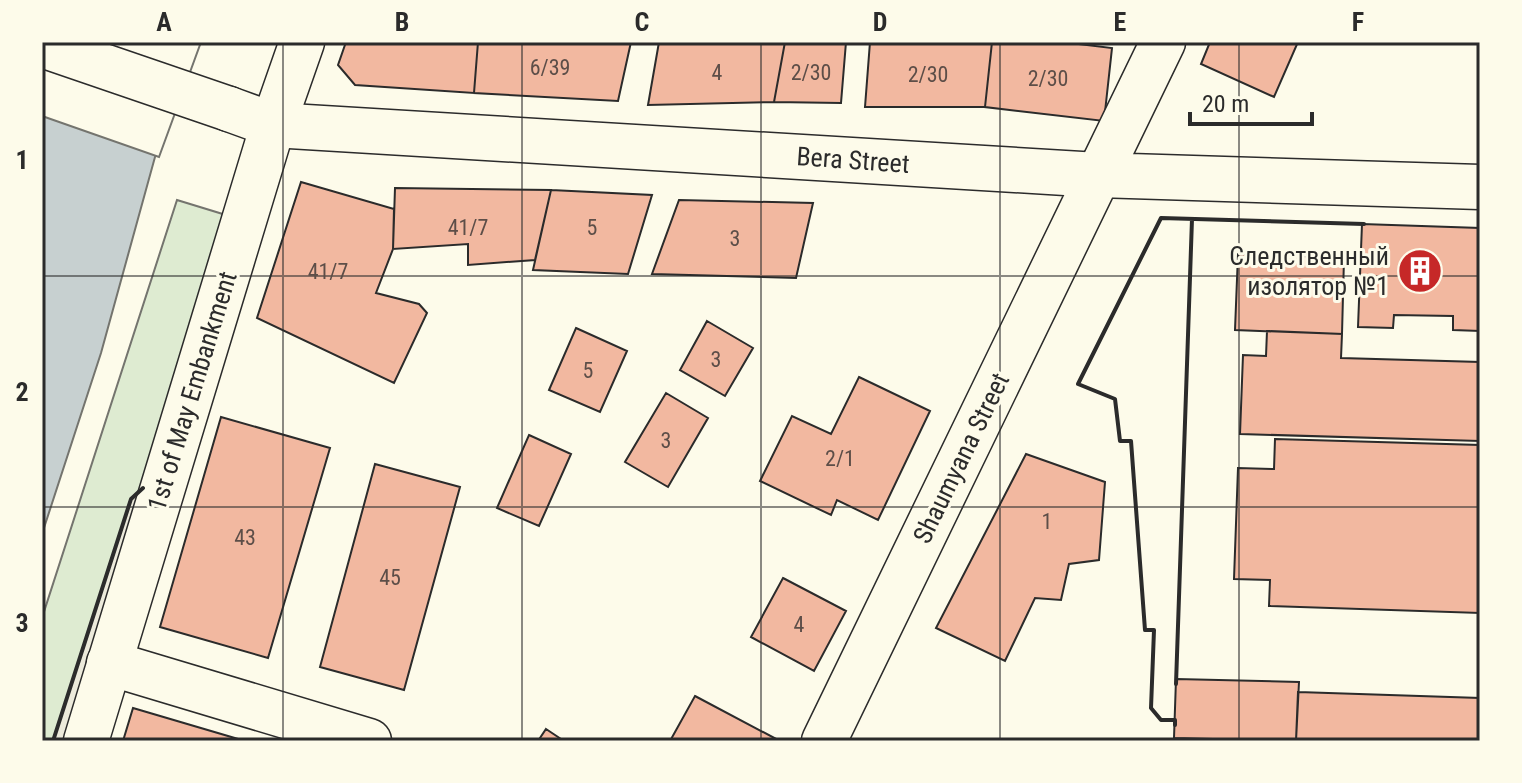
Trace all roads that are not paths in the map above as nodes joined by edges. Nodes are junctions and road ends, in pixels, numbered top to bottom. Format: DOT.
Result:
graph roads {
  1 [pos="302,42"];
  2 [pos="1163,42"];
  3 [pos="42,45"];
  4 [pos="273,125"];
  5 [pos="1098,175"];
  6 [pos="1480,187"];
  7 [pos="109,663"];
  8 [pos="86,741"];
  9 [pos="369,741"];
  10 [pos="824,741"];
  1 -- 4 [label="street, 1st of May Embankment"];
  2 -- 5 [label="street, Shaumyana Street"];
  3 -- 4 [label="street, Bera Street"];
  4 -- 5 [label="street, Bera Street"];
  4 -- 7 [label="street, 1st of May Embankment"];
  5 -- 6 [label="street, Bera Street"];
  5 -- 10 [label="street, Shaumyana Street"];
  7 -- 8 [label="street, 1st of May Embankment"];
  7 -- 9 [label="street"];
}
